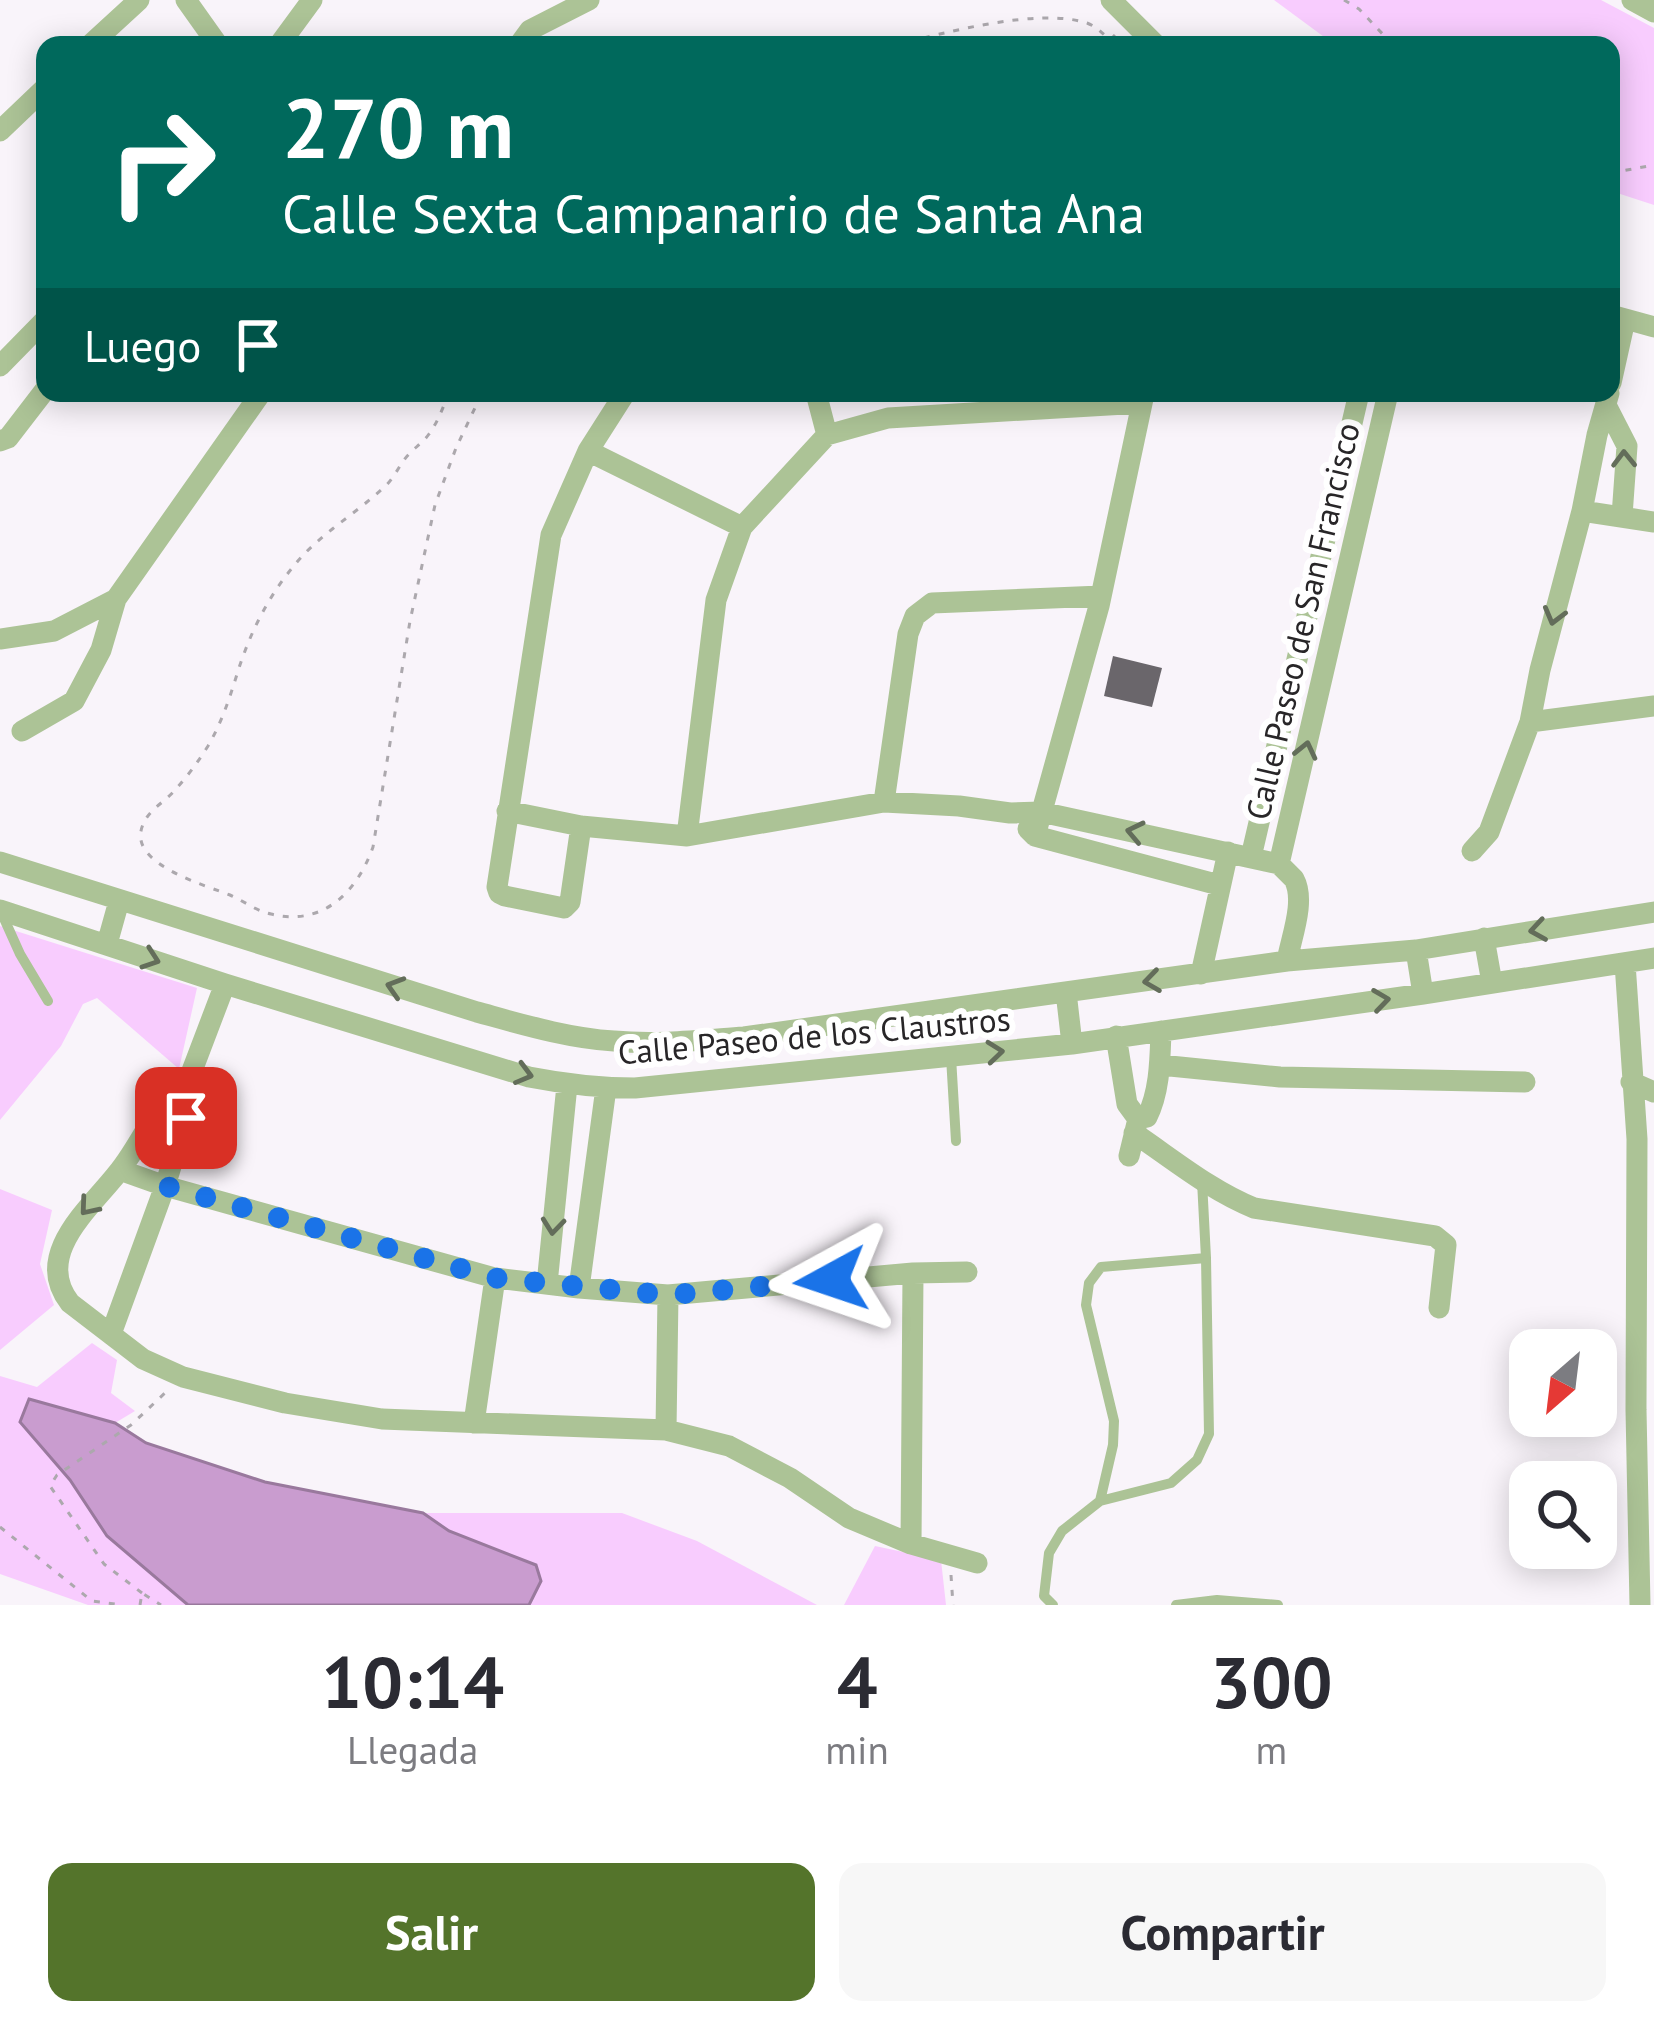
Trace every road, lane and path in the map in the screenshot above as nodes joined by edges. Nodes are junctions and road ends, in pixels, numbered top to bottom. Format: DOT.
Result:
graph roads {
  1 [pos="139,0"];
  2 [pos="186,0"];
  3 [pos="312,0"];
  4 [pos="539,0"];
  5 [pos="589,0"];
  6 [pos="1111,0"];
  7 [pos="1343,0"];
  8 [pos="1632,0"];
  9 [pos="1654,12"];
  10 [pos="1119,30"];
  11 [pos="101,36"];
  12 [pos="212,36"];
  13 [pos="286,36"];
  14 [pos="526,36"];
  15 [pos="528,36"];
  16 [pos="933,36"];
  17 [pos="1104,36"];
  18 [pos="1113,36"];
  19 [pos="1147,36"];
  20 [pos="1384,36"];
  21 [pos="36,96"];
  22 [pos="0,130"];
  23 [pos="1654,165"];
  24 [pos="1620,169"];
  25 [pos="1620,318"];
  26 [pos="1654,327"];
  27 [pos="36,329"];
  28 [pos="0,366"];
  29 [pos="36,402"];
  30 [pos="254,402"];
  31 [pos="445,402"];
  32 [pos="478,402"];
  33 [pos="619,402"];
  34 [pos="818,402"];
  35 [pos="1058,402"];
  36 [pos="1142,402"];
  37 [pos="1357,402"];
  38 [pos="1386,402"];
  39 [pos="1607,402"];
  40 [pos="1612,402"];
  41 [pos="826,435"];
  42 [pos="0,441"];
  43 [pos="588,451"];
  44 [pos="1582,511"];
  45 [pos="1622,516"];
  46 [pos="1654,522"];
  47 [pos="742,527"];
  48 [pos="1316,579"];
  49 [pos="1345,587"];
  50 [pos="1101,596"];
  51 [pos="116,598"];
  52 [pos="0,639"];
  53 [pos="1654,706"];
  54 [pos="1530,722"];
  55 [pos="22,731"];
  56 [pos="884,802"];
  57 [pos="507,812"];
  58 [pos="1042,812"];
  59 [pos="1010,813"];
  60 [pos="581,826"];
  61 [pos="687,836"];
  62 [pos="1035,836"];
  63 [pos="1472,851"];
  64 [pos="1239,854"];
  65 [pos="0,862"];
  66 [pos="1279,864"];
  67 [pos="1219,885"];
  68 [pos="119,901"];
  69 [pos="0,910"];
  70 [pos="1654,912"];
  71 [pos="1484,938"];
  72 [pos="107,944"];
  73 [pos="1415,950"];
  74 [pos="1654,958"];
  75 [pos="1287,961"];
  76 [pos="1625,962"];
  77 [pos="1201,974"];
  78 [pos="1492,983"];
  79 [pos="225,984"];
  80 [pos="1066,992"];
  81 [pos="1423,994"];
  82 [pos="48,1000"];
  83 [pos="1161,1031"];
  84 [pos="1117,1036"];
  85 [pos="1072,1044"];
  86 [pos="951,1057"];
  87 [pos="1160,1065"];
  88 [pos="1525,1082"];
  89 [pos="1631,1082"];
  90 [pos="188,1084"];
  91 [pos="567,1084"];
  92 [pos="606,1088"];
  93 [pos="1654,1092"];
  94 [pos="1134,1136"];
  95 [pos="956,1141"];
  96 [pos="1645,1142"];
  97 [pos="121,1170"];
  98 [pos="1202,1181"];
  99 [pos="165,1186"];
  100 [pos="1206,1258"];
  101 [pos="913,1273"];
  102 [pos="967,1273"];
  103 [pos="495,1278"];
  104 [pos="547,1284"];
  105 [pos="579,1288"];
  106 [pos="668,1295"];
  107 [pos="1439,1308"];
  108 [pos="111,1334"];
  109 [pos="183,1377"];
  110 [pos="473,1423"];
  111 [pos="666,1430"];
  112 [pos="1100,1501"];
  113 [pos="0,1527"];
  114 [pos="911,1544"];
  115 [pos="949,1555"];
  116 [pos="977,1563"];
  117 [pos="142,1592"];
  118 [pos="122,1605"];
  119 [pos="140,1605"];
  120 [pos="161,1605"];
  121 [pos="953,1605"];
  122 [pos="1053,1605"];
  123 [pos="1177,1605"];
  124 [pos="1278,1605"];
  125 [pos="1640,1605"];
  1 -- 11 [label="street"];
  2 -- 12 [label="street"];
  3 -- 13 [label="street"];
  4 -- 14 [label="street"];
  5 -- 15 [label="street"];
  6 -- 19 [label="street"];
  7 -- 20 [label="path"];
  8 -- 9 [label="street"];
  10 -- 18 [label="path"];
  16 -- 17 [label="path"];
  21 -- 22 [label="street"];
  23 -- 24 [label="path"];
  25 -- 26 [label="street"];
  27 -- 28 [label="street"];
  29 -- 42 [label="street"];
  30 -- 51 [label="street"];
  31 -- 32 [label="path"];
  33 -- 43 [label="street"];
  34 -- 41 [label="street"];
  35 -- 41 [label="street"];
  36 -- 50 [label="street"];
  37 -- 48 [label="street, Calle Paseo de San Francisco"];
  38 -- 49 [label="street, Calle Paseo de San Francisco"];
  39 -- 44 [label="street"];
  45 -- 40 [label="street, one-way"];
  41 -- 47 [label="street"];
  43 -- 47 [label="street"];
  43 -- 57 [label="street"];
  44 -- 45 [label="street"];
  44 -- 54 [label="street, one-way"];
  45 -- 46 [label="street"];
  47 -- 61 [label="street"];
  48 -- 49 [label="street"];
  48 -- 64 [label="street, Calle Paseo de San Francisco"];
  66 -- 49 [label="street, Calle Paseo de San Francisco, one-way"];
  50 -- 56 [label="street"];
  50 -- 58 [label="street"];
  51 -- 52 [label="street"];
  51 -- 55 [label="street"];
  53 -- 54 [label="street"];
  54 -- 63 [label="street"];
  56 -- 59 [label="street"];
  56 -- 61 [label="street"];
  57 -- 60 [label="street"];
  57 -- 60 [label="street"];
  58 -- 59 [label="street"];
  58 -- 62 [label="street"];
  64 -- 58 [label="street, one-way"];
  59 -- 62 [label="street"];
  60 -- 61 [label="street"];
  62 -- 67 [label="street"];
  64 -- 66 [label="street"];
  64 -- 67 [label="street, Calle Paseo de San Francisco"];
  65 -- 68 [label="street, Calle Paseo de los Claustros"];
  66 -- 75 [label="street"];
  67 -- 77 [label="street, Calle Paseo de San Francisco"];
  68 -- 72 [label="street"];
  80 -- 68 [label="street, Calle Paseo de los Claustros, one-way"];
  69 -- 72 [label="street, Calle Paseo de los Claustros"];
  69 -- 82 [label="lane"];
  70 -- 71 [label="street, Calle Paseo de los Claustros, one-way"];
  71 -- 73 [label="street, Calle Paseo de los Claustros"];
  71 -- 78 [label="street"];
  72 -- 79 [label="street, Calle Paseo de los Claustros, one-way"];
  73 -- 75 [label="street, Calle Paseo de los Claustros"];
  73 -- 81 [label="street"];
  74 -- 76 [label="street, Calle Paseo de los Claustros"];
  75 -- 77 [label="street, Calle Paseo de los Claustros"];
  76 -- 78 [label="street, Calle Paseo de los Claustros"];
  76 -- 89 [label="street"];
  77 -- 80 [label="street, Calle Paseo de los Claustros, one-way"];
  78 -- 81 [label="street, Calle Paseo de los Claustros"];
  79 -- 90 [label="street"];
  79 -- 91 [label="street, Calle Paseo de los Claustros, one-way"];
  80 -- 85 [label="street"];
  83 -- 81 [label="street, Calle Paseo de los Claustros, one-way"];
  83 -- 84 [label="street, Calle Paseo de los Claustros"];
  83 -- 87 [label="street"];
  84 -- 85 [label="street, Calle Paseo de los Claustros"];
  84 -- 94 [label="street"];
  86 -- 85 [label="street, Calle Paseo de los Claustros, one-way"];
  86 -- 92 [label="street, Calle Paseo de los Claustros"];
  86 -- 95 [label="lane"];
  87 -- 88 [label="street"];
  87 -- 94 [label="street"];
  89 -- 93 [label="street"];
  89 -- 96 [label="street"];
  90 -- 97 [label="street"];
  90 -- 99 [label="street"];
  91 -- 92 [label="street, Calle Paseo de los Claustros"];
  91 -- 104 [label="street, one-way"];
  92 -- 105 [label="street"];
  94 -- 98 [label="street"];
  96 -- 125 [label="street"];
  97 -- 99 [label="street"];
  97 -- 108 [label="street, one-way"];
  98 -- 100 [label="lane"];
  98 -- 107 [label="street"];
  99 -- 103 [label="street"];
  99 -- 108 [label="street"];
  100 -- 112 [label="lane"];
  100 -- 112 [label="lane"];
  101 -- 102 [label="street"];
  101 -- 106 [label="street"];
  101 -- 114 [label="street"];
  103 -- 104 [label="street"];
  103 -- 110 [label="street"];
  104 -- 105 [label="street"];
  105 -- 106 [label="street"];
  106 -- 111 [label="street"];
  108 -- 109 [label="street"];
  109 -- 110 [label="street"];
  109 -- 117 [label="path"];
  110 -- 111 [label="street"];
  111 -- 114 [label="street"];
  112 -- 122 [label="lane"];
  113 -- 118 [label="path"];
  114 -- 115 [label="street"];
  115 -- 116 [label="street"];
  115 -- 121 [label="path"];
  117 -- 119 [label="path"];
  117 -- 120 [label="path"];
  123 -- 124 [label="lane"];
}
